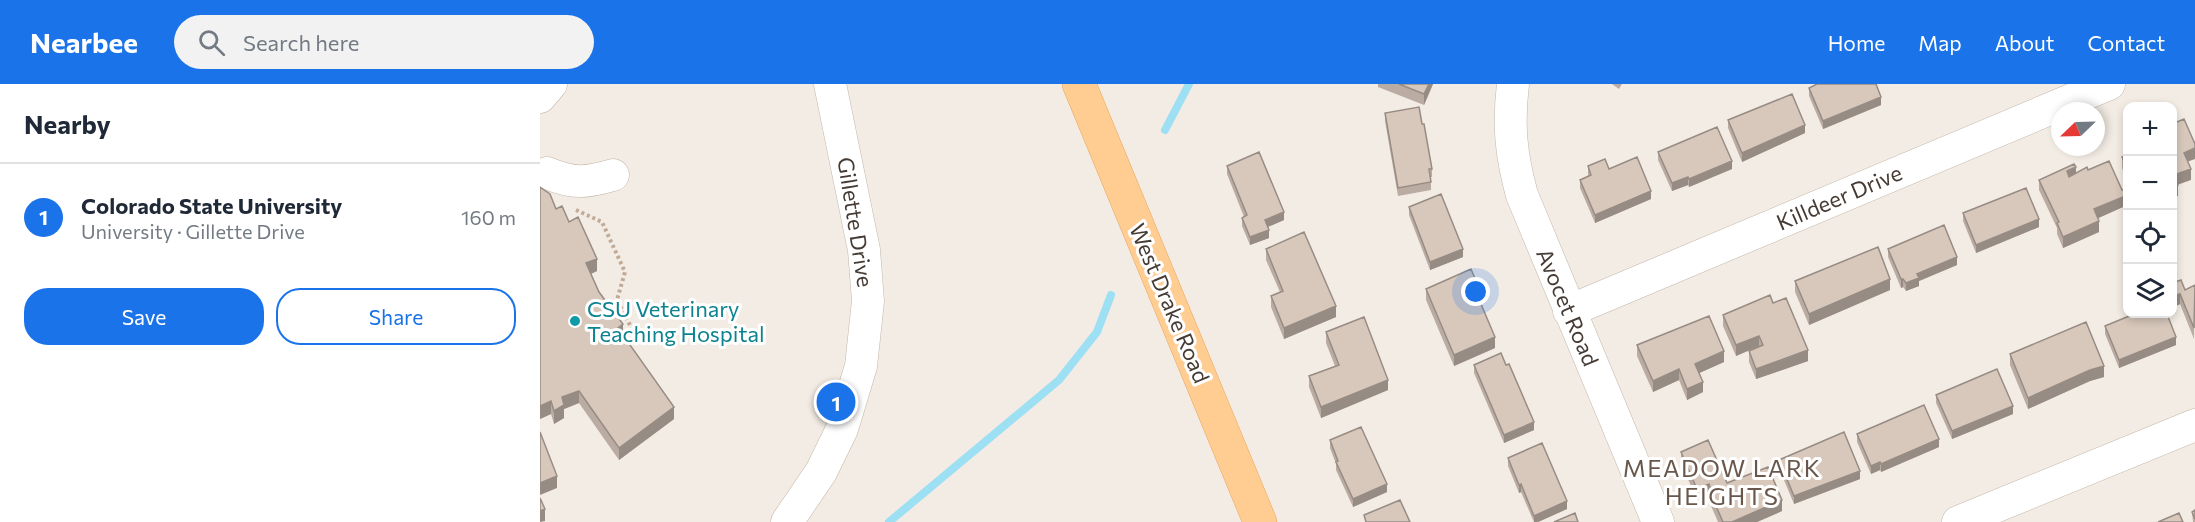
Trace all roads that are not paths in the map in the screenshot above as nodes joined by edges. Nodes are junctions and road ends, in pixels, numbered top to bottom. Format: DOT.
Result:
graph roads {
  1 [pos="551,84"];
  2 [pos="830,84"];
  3 [pos="1079,84"];
  4 [pos="1513,84"];
  5 [pos="2109,84"];
  6 [pos="540,97"];
  7 [pos="613,175"];
  8 [pos="556,177"];
  9 [pos="1569,311"];
  10 [pos="2195,425"];
  11 [pos="787,522"];
  12 [pos="1260,522"];
  13 [pos="1658,522"];
  14 [pos="1958,522"];
  1 -- 6 [label="street"];
  2 -- 11 [label="street, Gillette Drive"];
  3 -- 12 [label="main road, West Drake Road"];
  4 -- 9 [label="street, Avocet Road"];
  5 -- 9 [label="street, Killdeer Drive"];
  7 -- 8 [label="street"];
  9 -- 13 [label="street, Avocet Road"];
  10 -- 14 [label="street"];
}
